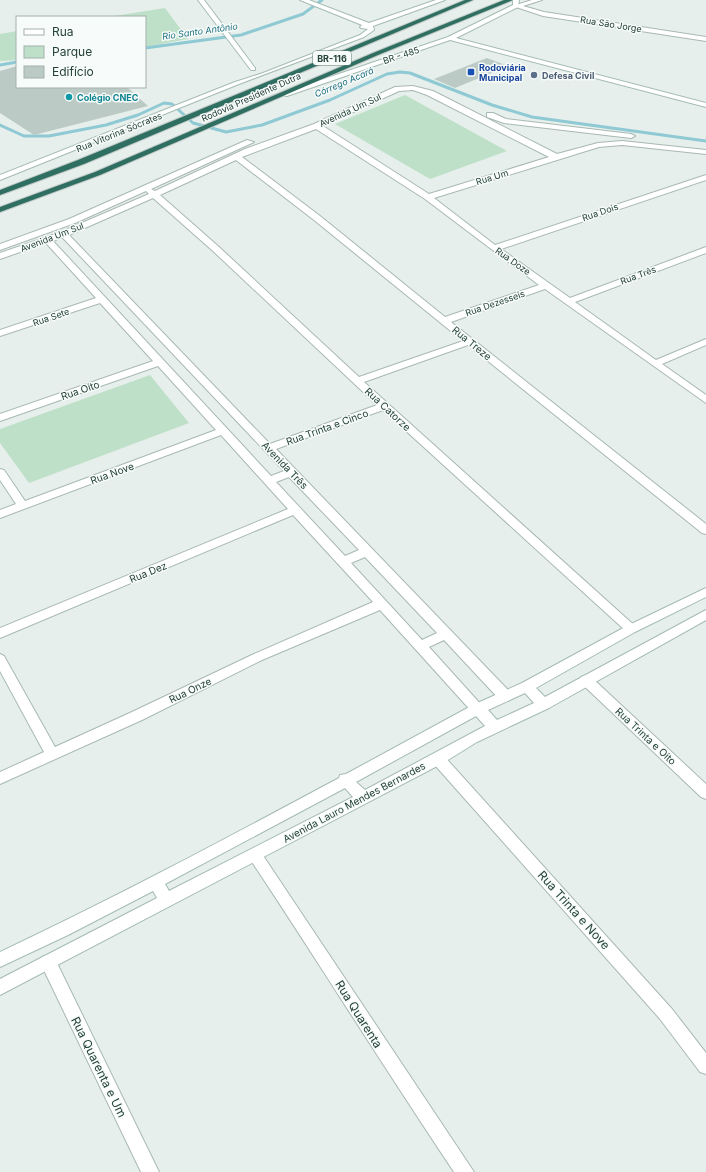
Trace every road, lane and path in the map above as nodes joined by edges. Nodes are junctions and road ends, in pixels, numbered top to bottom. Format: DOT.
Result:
graph roads {
  1 [pos="201,0"];
  2 [pos="303,0"];
  3 [pos="442,0"];
  4 [pos="470,0"];
  5 [pos="510,0"];
  6 [pos="538,0"];
  7 [pos="516,3"];
  8 [pos="368,25"];
  9 [pos="450,38"];
  10 [pos="706,39"];
  11 [pos="258,70"];
  12 [pos="236,83"];
  13 [pos="379,88"];
  14 [pos="282,95"];
  15 [pos="706,105"];
  16 [pos="319,116"];
  17 [pos="504,121"];
  18 [pos="317,126"];
  19 [pos="495,126"];
  20 [pos="677,145"];
  21 [pos="706,146"];
  22 [pos="706,152"];
  23 [pos="237,157"];
  24 [pos="556,157"];
  25 [pos="177,175"];
  26 [pos="706,177"];
  27 [pos="0,178"];
  28 [pos="187,180"];
  29 [pos="145,188"];
  30 [pos="0,194"];
  31 [pos="154,195"];
  32 [pos="428,198"];
  33 [pos="104,207"];
  34 [pos="0,210"];
  35 [pos="111,213"];
  36 [pos="64,234"];
  37 [pos="48,240"];
  38 [pos="0,247"];
  39 [pos="494,248"];
  40 [pos="706,250"];
  41 [pos="0,256"];
  42 [pos="99,270"];
  43 [pos="82,277"];
  44 [pos="547,285"];
  45 [pos="102,299"];
  46 [pos="570,301"];
  47 [pos="444,321"];
  48 [pos="154,328"];
  49 [pos="0,333"];
  50 [pos="134,334"];
  51 [pos="471,342"];
  52 [pos="706,342"];
  53 [pos="160,362"];
  54 [pos="656,363"];
  55 [pos="202,378"];
  56 [pos="357,381"];
  57 [pos="183,387"];
  58 [pos="706,400"];
  59 [pos="384,406"];
  60 [pos="0,418"];
  61 [pos="223,431"];
  62 [pos="269,448"];
  63 [pos="0,472"];
  64 [pos="292,472"];
  65 [pos="269,481"];
  66 [pos="22,505"];
  67 [pos="295,510"];
  68 [pos="0,514"];
  69 [pos="706,530"];
  70 [pos="367,551"];
  71 [pos="343,562"];
  72 [pos="705,595"];
  73 [pos="381,604"];
  74 [pos="706,614"];
  75 [pos="631,629"];
  76 [pos="0,633"];
  77 [pos="446,634"];
  78 [pos="420,646"];
  79 [pos="0,659"];
  80 [pos="586,680"];
  81 [pos="527,687"];
  82 [pos="505,696"];
  83 [pos="544,704"];
  84 [pos="478,709"];
  85 [pos="495,728"];
  86 [pos="52,755"];
  87 [pos="438,759"];
  88 [pos="0,778"];
  89 [pos="345,780"];
  90 [pos="706,793"];
  91 [pos="362,797"];
  92 [pos="255,855"];
  93 [pos="155,881"];
  94 [pos="166,900"];
  95 [pos="0,960"];
  96 [pos="48,962"];
  97 [pos="0,987"];
  98 [pos="706,1066"];
  99 [pos="150,1172"];
  100 [pos="465,1172"];
  1 -- 11 [label="street"];
  2 -- 8 [label="street"];
  3 -- 8 [label="street"];
  4 -- 30 [label="highway, Rodovia Presidente Dutra / BR-116"];
  5 -- 14 [label="highway, Rodovia Presidente Dutra / BR-116"];
  6 -- 7 [label="street, BR - 485"];
  7 -- 9 [label="street, BR - 485"];
  7 -- 10 [label="street, Rua São Jorge"];
  8 -- 11 [label="street"];
  9 -- 14 [label="street, BR - 485"];
  9 -- 15 [label="street"];
  11 -- 12 [label="street"];
  11 -- 12 [label="street"];
  12 -- 27 [label="street, Rua Vitorina Sócrates"];
  13 -- 17 [label="street, Avenida Um Sul"];
  14 -- 34 [label="highway, Rodovia Presidente Dutra / BR-116"];
  16 -- 25 [label="street, Avenida Um Sul"];
  17 -- 19 [label="street"];
  17 -- 20 [label="street, Avenida Um Sul"];
  18 -- 19 [label="street, Avenida Um Sul"];
  18 -- 23 [label="street, Avenida Um Sul"];
  18 -- 32 [label="street, Rua Doze"];
  19 -- 24 [label="street, Avenida Um Sul"];
  20 -- 21 [label="street, Avenida Um Sul"];
  20 -- 22 [label="street, Avenida Um Sul"];
  20 -- 24 [label="street, Avenida Um Sul"];
  23 -- 28 [label="street, Avenida Um Sul"];
  23 -- 47 [label="street, Rua Treze"];
  24 -- 32 [label="street, Rua Um"];
  25 -- 28 [label="street"];
  25 -- 29 [label="street, Avenida Um Sul"];
  26 -- 39 [label="street, Rua Dois"];
  28 -- 31 [label="street, Avenida Um Sul"];
  29 -- 31 [label="street, Rua Catorze"];
  29 -- 33 [label="street, Avenida Um Sul"];
  31 -- 35 [label="street, Avenida Um Sul"];
  31 -- 56 [label="street, Rua Catorze"];
  32 -- 39 [label="street, Rua Doze"];
  33 -- 35 [label="street"];
  33 -- 38 [label="street, Avenida Um Sul"];
  35 -- 36 [label="street, Avenida Um Sul"];
  36 -- 37 [label="street, Avenida Um Sul"];
  36 -- 42 [label="street, Avenida Três"];
  37 -- 41 [label="street, Avenida Um Sul"];
  37 -- 43 [label="street"];
  39 -- 44 [label="street, Rua Doze"];
  40 -- 46 [label="street, Rua Três"];
  42 -- 43 [label="street"];
  42 -- 48 [label="street, Avenida Três"];
  43 -- 45 [label="street"];
  44 -- 46 [label="street, Rua Doze"];
  44 -- 47 [label="street, Rua Dezesseis"];
  45 -- 49 [label="street, Rua Sete"];
  45 -- 50 [label="street"];
  46 -- 54 [label="street, Rua Doze"];
  47 -- 51 [label="street, Rua Treze"];
  48 -- 50 [label="street"];
  48 -- 55 [label="street, Avenida Três"];
  50 -- 53 [label="street"];
  51 -- 56 [label="street"];
  51 -- 69 [label="street, Rua Treze"];
  52 -- 54 [label="street"];
  53 -- 57 [label="street"];
  53 -- 60 [label="street, Rua Oito"];
  54 -- 58 [label="street, Rua Doze"];
  55 -- 57 [label="street"];
  55 -- 62 [label="street, Avenida Três"];
  56 -- 59 [label="street, Rua Catorze"];
  57 -- 61 [label="street"];
  59 -- 62 [label="street, Rua Trinta e Cinco"];
  59 -- 75 [label="street, Rua Catorze"];
  61 -- 65 [label="street"];
  61 -- 66 [label="street, Rua Nove"];
  62 -- 64 [label="street, Avenida Três"];
  63 -- 66 [label="street"];
  64 -- 65 [label="street"];
  64 -- 70 [label="street, Avenida Três"];
  65 -- 67 [label="street"];
  66 -- 68 [label="street, Rua Nove"];
  67 -- 71 [label="street"];
  67 -- 76 [label="street, Rua Dez"];
  70 -- 71 [label="street"];
  70 -- 77 [label="street, Avenida Três"];
  71 -- 73 [label="street"];
  72 -- 75 [label="street"];
  73 -- 78 [label="street"];
  73 -- 86 [label="street, Rua Onze"];
  74 -- 80 [label="street, Avenida Lauro Mendes Bernardes"];
  75 -- 81 [label="street"];
  77 -- 78 [label="street"];
  77 -- 82 [label="street, Avenida Três"];
  78 -- 84 [label="street"];
  79 -- 86 [label="street"];
  80 -- 83 [label="street, Avenida Lauro Mendes Bernardes"];
  80 -- 90 [label="street, Rua Trinta e Oito"];
  81 -- 82 [label="street"];
  81 -- 83 [label="street"];
  82 -- 84 [label="street"];
  83 -- 85 [label="street, Avenida Lauro Mendes Bernardes"];
  84 -- 85 [label="street"];
  84 -- 89 [label="street"];
  85 -- 87 [label="street, Avenida Lauro Mendes Bernardes"];
  86 -- 88 [label="street, Rua Onze"];
  87 -- 91 [label="street, Avenida Lauro Mendes Bernardes"];
  87 -- 98 [label="street, Rua Trinta e Nove"];
  89 -- 91 [label="street"];
  89 -- 93 [label="street"];
  91 -- 92 [label="street, Avenida Lauro Mendes Bernardes"];
  92 -- 94 [label="street, Avenida Lauro Mendes Bernardes"];
  92 -- 100 [label="street, Rua Quarenta"];
  93 -- 94 [label="street"];
  93 -- 95 [label="street"];
  94 -- 96 [label="street, Avenida Lauro Mendes Bernardes"];
  96 -- 97 [label="street, Avenida Lauro Mendes Bernardes"];
  96 -- 99 [label="street, Rua Quarenta e Um"];
}
